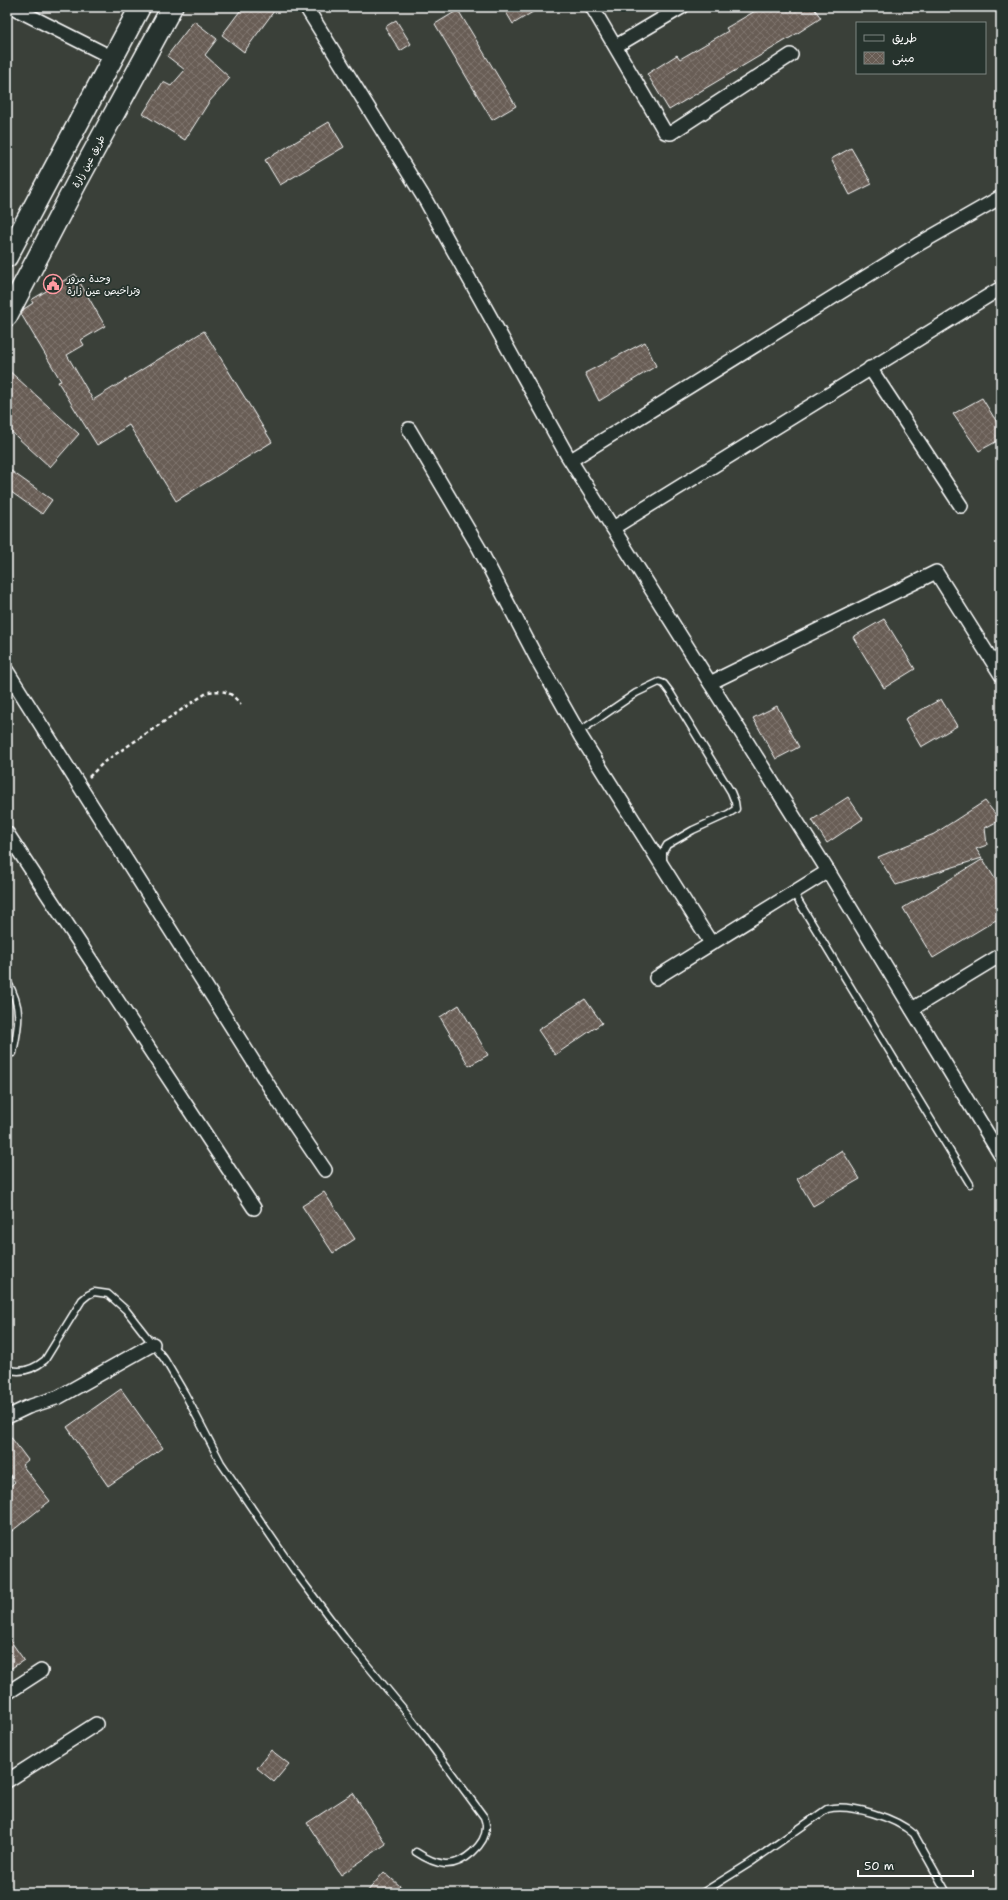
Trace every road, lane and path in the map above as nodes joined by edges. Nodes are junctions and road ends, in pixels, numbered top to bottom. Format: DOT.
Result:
graph roads {
  1 [pos="12,7"];
  2 [pos="140,7"];
  3 [pos="172,7"];
  4 [pos="306,7"];
  5 [pos="592,7"];
  6 [pos="682,7"];
  7 [pos="616,46"];
  8 [pos="791,55"];
  9 [pos="113,58"];
  10 [pos="1001,197"];
  11 [pos="7,258"];
  12 [pos="1001,288"];
  13 [pos="7,316"];
  14 [pos="870,368"];
  15 [pos="409,429"];
  16 [pos="571,460"];
  17 [pos="961,506"];
  18 [pos="613,528"];
  19 [pos="7,671"];
  20 [pos="1001,675"];
  21 [pos="710,683"];
  22 [pos="241,705"];
  23 [pos="577,731"];
  24 [pos="80,785"];
  25 [pos="7,834"];
  26 [pos="663,867"];
  27 [pos="828,871"];
  28 [pos="793,892"];
  29 [pos="711,943"];
  30 [pos="1001,955"];
  31 [pos="656,978"];
  32 [pos="7,981"];
  33 [pos="912,1008"];
  34 [pos="13,1053"];
  35 [pos="1001,1156"];
  36 [pos="325,1170"];
  37 [pos="970,1184"];
  38 [pos="254,1208"];
  39 [pos="153,1344"];
  40 [pos="7,1368"];
  41 [pos="7,1417"];
  42 [pos="40,1671"];
  43 [pos="7,1693"];
  44 [pos="96,1724"];
  45 [pos="7,1780"];
  46 [pos="416,1852"];
  47 [pos="702,1893"];
  48 [pos="947,1893"];
  1 -- 9 [label="street"];
  2 -- 9 [label="main road"];
  3 -- 13 [label="main road, طريق عين زارة"];
  4 -- 16 [label="street"];
  5 -- 7 [label="street"];
  6 -- 7 [label="street"];
  7 -- 8 [label="street"];
  9 -- 11 [label="main road"];
  10 -- 16 [label="street"];
  12 -- 14 [label="street"];
  14 -- 17 [label="street"];
  14 -- 18 [label="street"];
  15 -- 23 [label="street"];
  16 -- 18 [label="street"];
  18 -- 21 [label="street"];
  19 -- 24 [label="street"];
  20 -- 21 [label="street"];
  21 -- 27 [label="street"];
  22 -- 24 [label="path"];
  23 -- 26 [label="street"];
  23 -- 26 [label="lane"];
  24 -- 36 [label="street"];
  25 -- 38 [label="street"];
  26 -- 29 [label="street"];
  27 -- 28 [label="street"];
  27 -- 33 [label="street"];
  28 -- 29 [label="street"];
  28 -- 37 [label="lane"];
  29 -- 31 [label="street"];
  30 -- 33 [label="street"];
  32 -- 34 [label="lane"];
  33 -- 35 [label="street"];
  39 -- 40 [label="lane"];
  39 -- 41 [label="street"];
  39 -- 46 [label="lane"];
  42 -- 43 [label="street"];
  44 -- 45 [label="street"];
  47 -- 48 [label="lane"];
}
